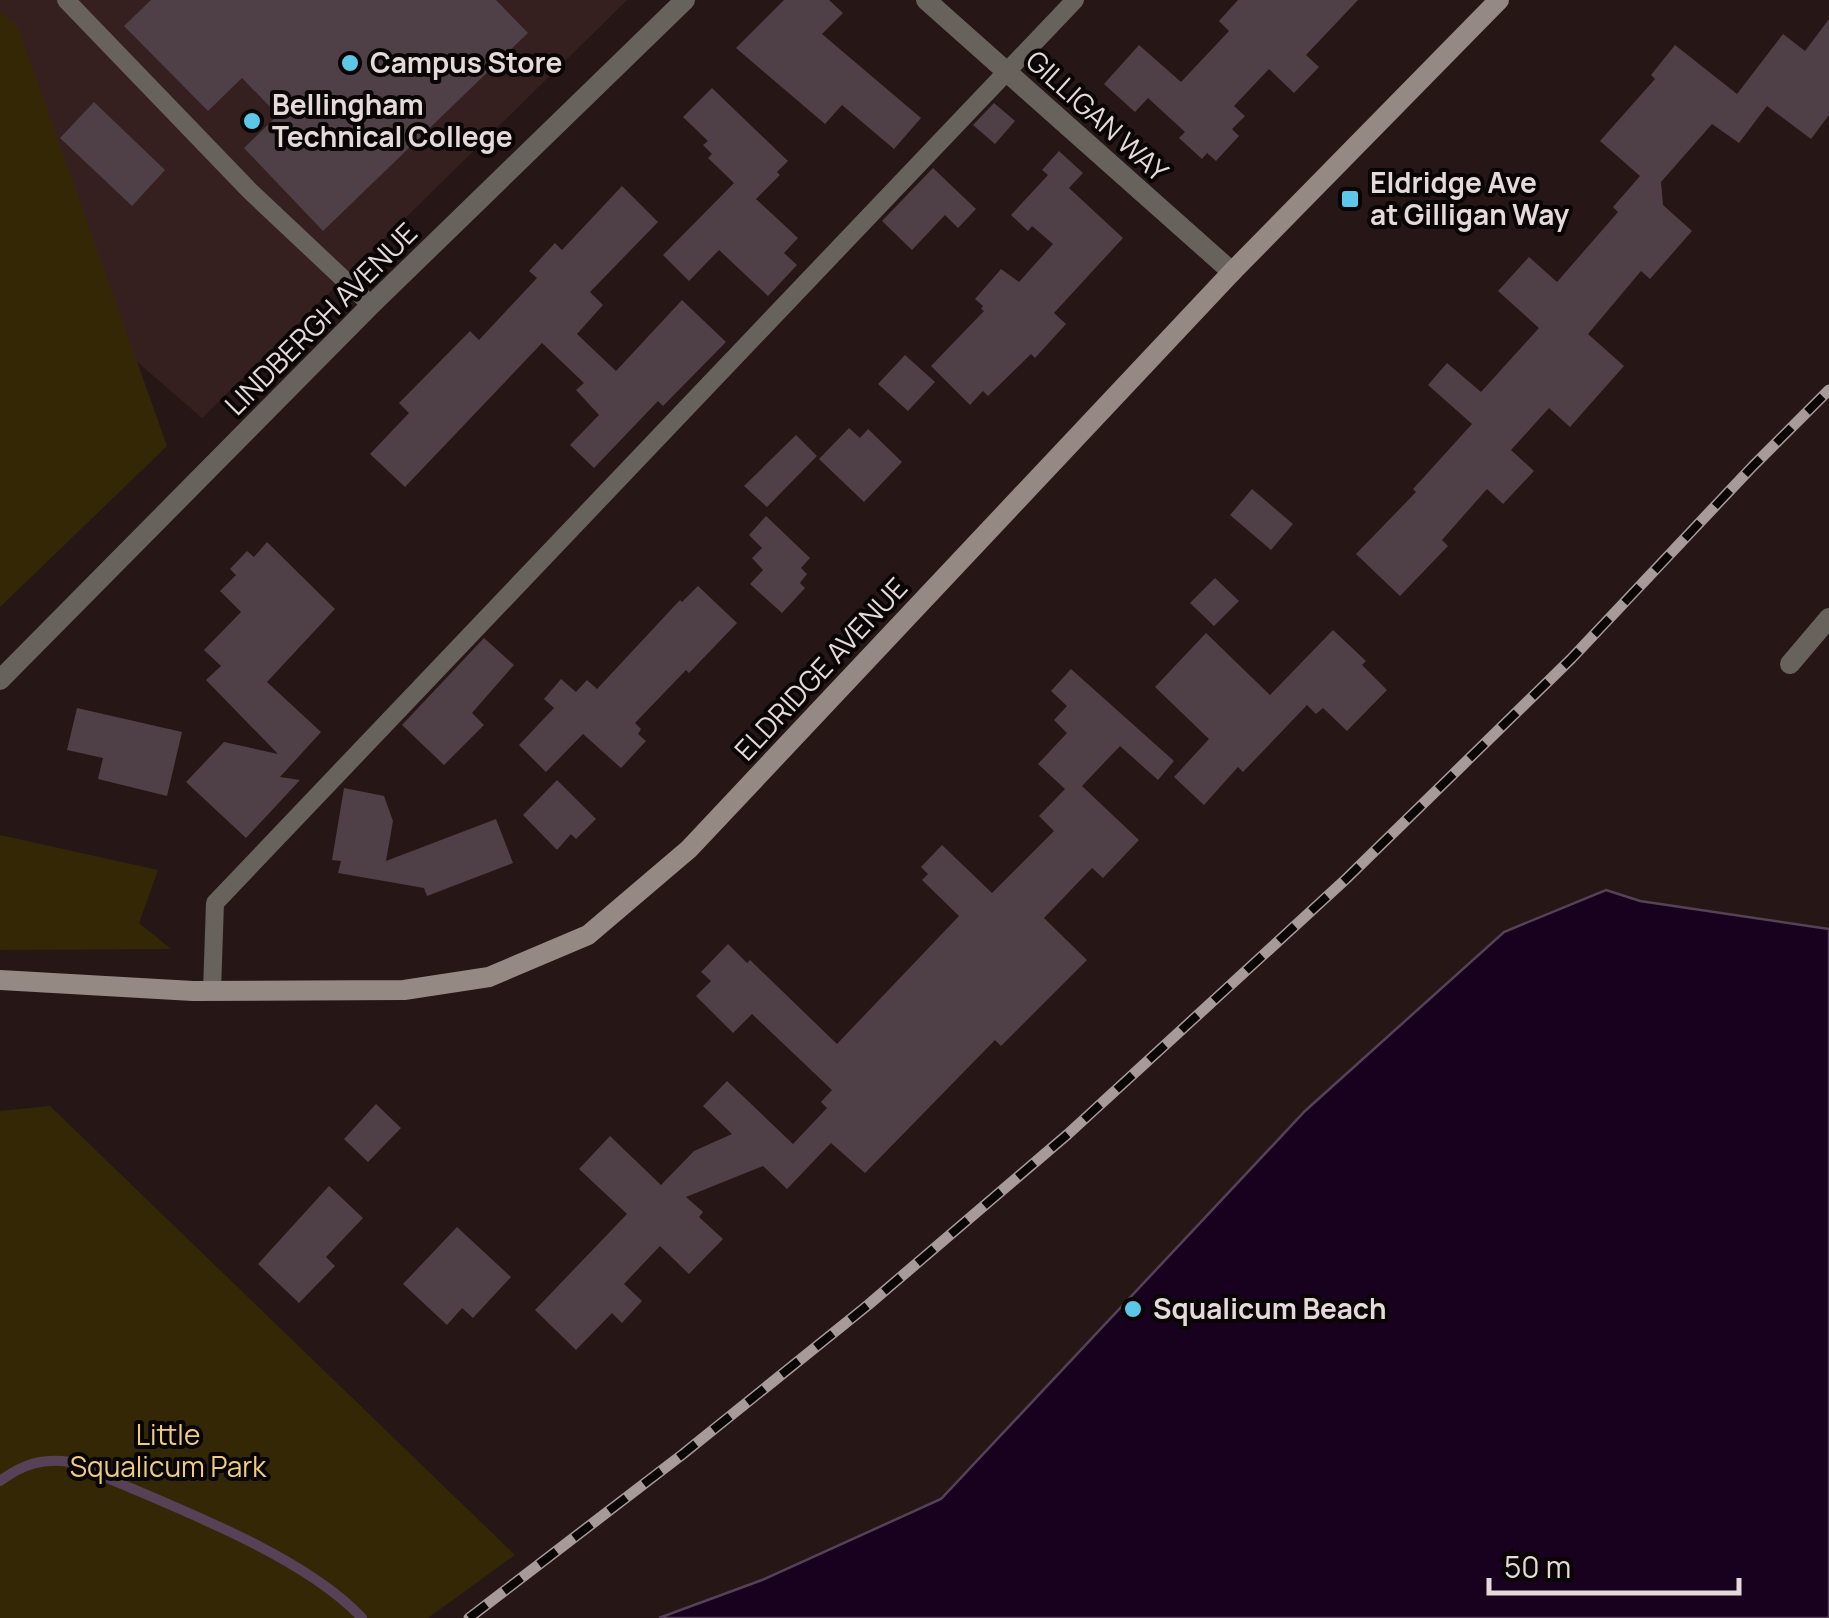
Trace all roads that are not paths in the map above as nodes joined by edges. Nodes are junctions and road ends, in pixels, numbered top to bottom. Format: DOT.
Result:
graph roads {
  1 [pos="66,0"];
  2 [pos="685,0"];
  3 [pos="926,0"];
  4 [pos="1075,0"];
  5 [pos="1499,0"];
  6 [pos="1006,72"];
  7 [pos="1232,272"];
  8 [pos="371,306"];
  9 [pos="1829,618"];
  10 [pos="1790,664"];
  11 [pos="0,680"];
  12 [pos="0,980"];
  13 [pos="212,992"];
  1 -- 8 [label="lane"];
  2 -- 8 [label="street, LINDBERGH AVENUE"];
  3 -- 6 [label="street, GILLIGAN WAY"];
  4 -- 6 [label="lane"];
  5 -- 7 [label="main road, ELDRIDGE AVENUE"];
  6 -- 7 [label="street, GILLIGAN WAY"];
  6 -- 13 [label="lane"];
  7 -- 13 [label="main road, ELDRIDGE AVENUE"];
  8 -- 11 [label="street, LINDBERGH AVENUE"];
  9 -- 10 [label="street"];
  12 -- 13 [label="main road, ELDRIDGE AVENUE"];
}
